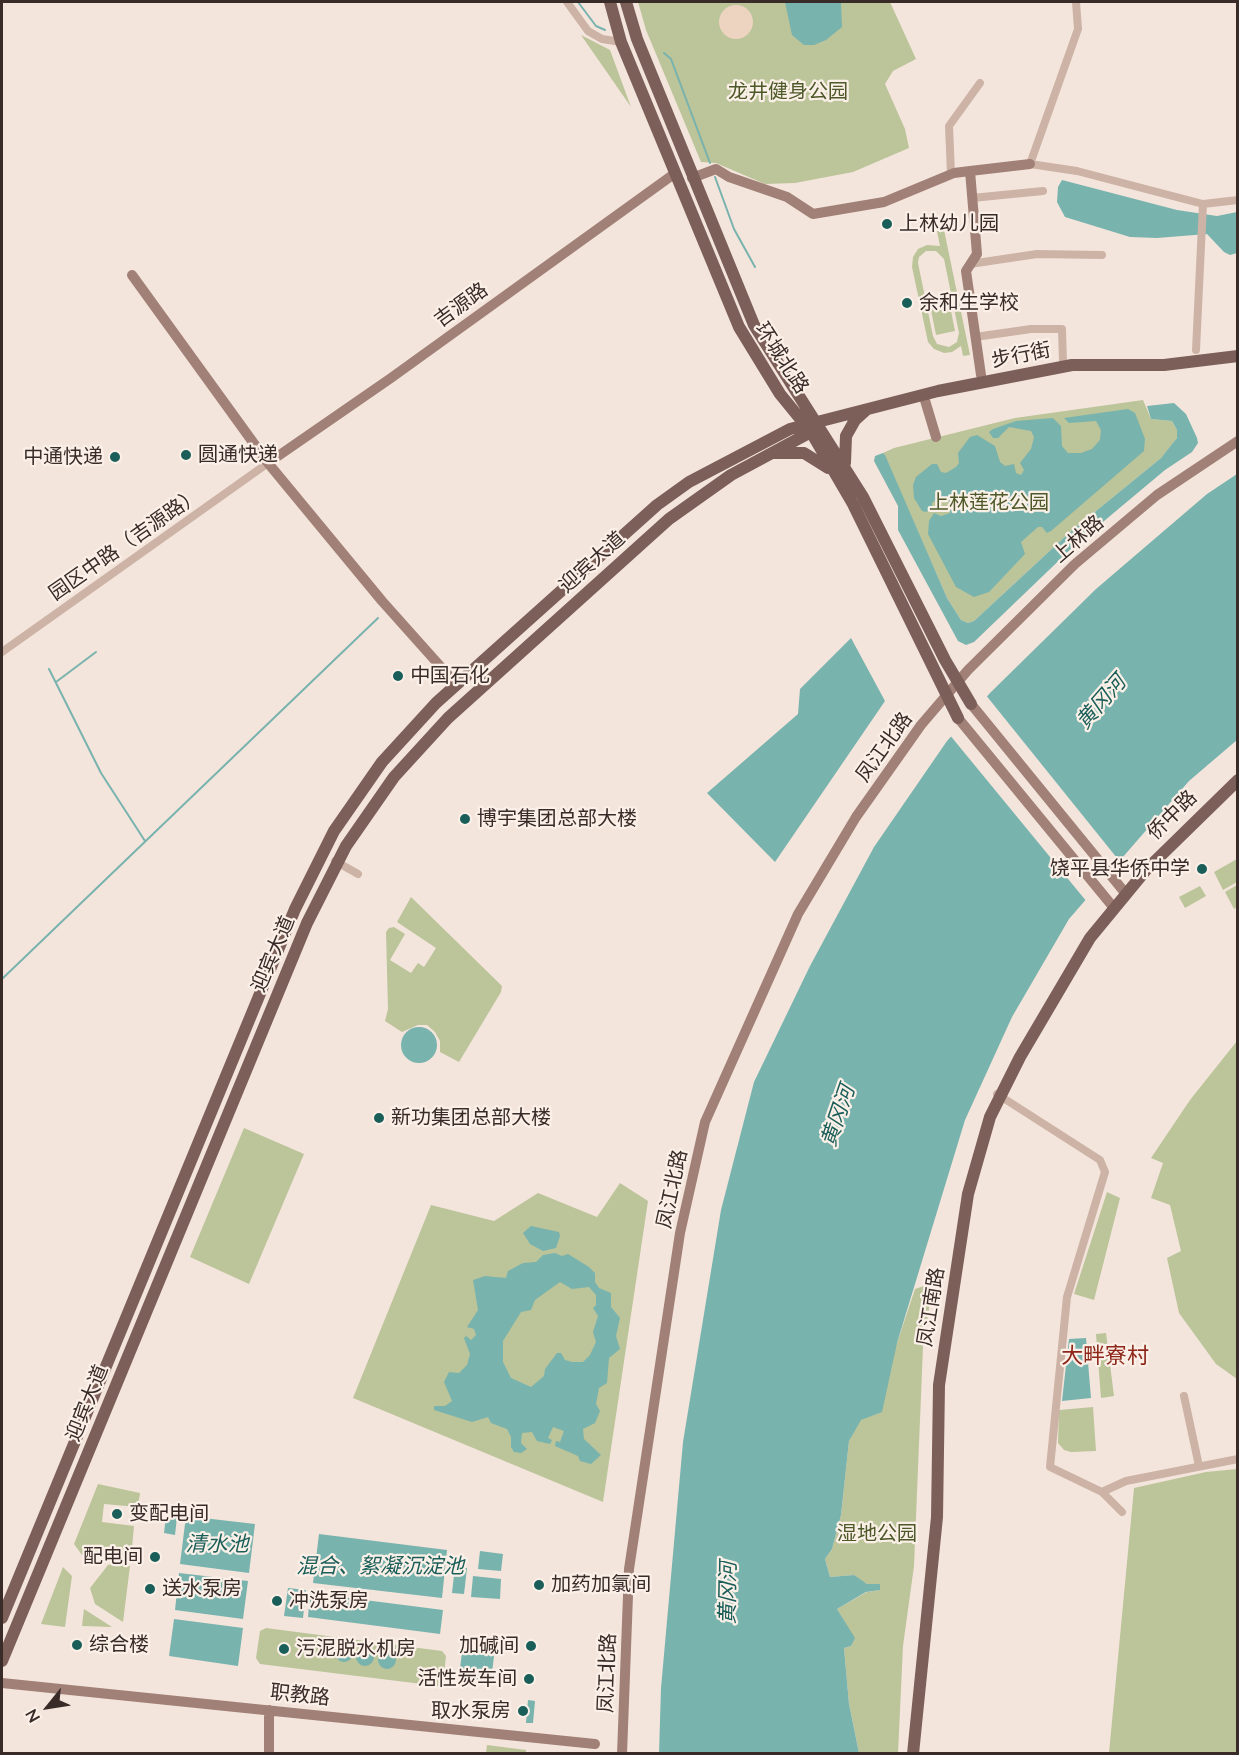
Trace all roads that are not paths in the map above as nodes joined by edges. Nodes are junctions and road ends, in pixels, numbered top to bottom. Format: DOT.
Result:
graph roads {
  1 [pos="567,2"];
  2 [pos="610,2"];
  3 [pos="626,2"];
  4 [pos="1076,2"];
  5 [pos="621,42"];
  6 [pos="980,83"];
  7 [pos="1030,164"];
  8 [pos="970,171"];
  9 [pos="951,174"];
  10 [pos="692,178"];
  11 [pos="676,179"];
  12 [pos="1043,191"];
  13 [pos="972,198"];
  14 [pos="1238,200"];
  15 [pos="1203,208"];
  16 [pos="1102,255"];
  17 [pos="970,264"];
  18 [pos="132,275"];
  19 [pos="975,337"];
  20 [pos="1196,350"];
  21 [pos="1238,356"];
  22 [pos="1063,362"];
  23 [pos="981,375"];
  24 [pos="924,397"];
  25 [pos="868,408"];
  26 [pos="814,427"];
  27 [pos="936,437"];
  28 [pos="1238,441"];
  29 [pos="763,457"];
  30 [pos="268,463"];
  31 [pos="842,474"];
  32 [pos="2,652"];
  33 [pos="485,660"];
  34 [pos="497,674"];
  35 [pos="958,681"];
  36 [pos="457,685"];
  37 [pos="947,694"];
  38 [pos="971,704"];
  39 [pos="958,718"];
  40 [pos="408,733"];
  41 [pos="422,746"];
  42 [pos="1238,780"];
  43 [pos="350,809"];
  44 [pos="364,819"];
  45 [pos="335,861"];
  46 [pos="358,873"];
  47 [pos="1126,894"];
  48 [pos="295,909"];
  49 [pos="1114,909"];
  50 [pos="310,916"];
  51 [pos="996,1093"];
  52 [pos="140,1283"];
  53 [pos="155,1290"];
  54 [pos="1184,1396"];
  55 [pos="1238,1459"];
  56 [pos="1199,1467"];
  57 [pos="1102,1492"];
  58 [pos="1122,1512"];
  59 [pos="2,1618"];
  60 [pos="2,1661"];
  61 [pos="2,1683"];
  62 [pos="269,1710"];
  63 [pos="596,1744"];
  64 [pos="914,1752"];
  65 [pos="268,1754"];
  66 [pos="622,1754"];
  1 -- 5 [label="street"];
  2 -- 5 [label="main road, 环城北路"];
  3 -- 10 [label="main road, 环城北路"];
  4 -- 7 [label="street"];
  5 -- 11 [label="main road, 环城北路"];
  6 -- 9 [label="street"];
  7 -- 8 [label="street"];
  7 -- 15 [label="street"];
  8 -- 9 [label="street"];
  8 -- 13 [label="street"];
  9 -- 10 [label="street"];
  10 -- 11 [label="main road"];
  10 -- 26 [label="main road, 环城北路"];
  11 -- 26 [label="main road, 环城北路"];
  11 -- 30 [label="street, 吉源路"];
  12 -- 13 [label="street"];
  13 -- 17 [label="street"];
  14 -- 15 [label="street"];
  15 -- 20 [label="street"];
  16 -- 17 [label="street"];
  17 -- 19 [label="street"];
  18 -- 30 [label="street"];
  19 -- 22 [label="street"];
  19 -- 23 [label="street"];
  21 -- 25 [label="main road, 步行街"];
  24 -- 27 [label="street"];
  25 -- 26 [label="main road, 步行街"];
  25 -- 31 [label="main road"];
  26 -- 29 [label="main road, 迎宾大道"];
  26 -- 31 [label="main road, 环城北路"];
  26 -- 33 [label="main road, 迎宾大道"];
  28 -- 35 [label="street, 上林路"];
  29 -- 31 [label="main road"];
  29 -- 34 [label="main road, 迎宾大道"];
  30 -- 32 [label="street, 园区中路（吉源路）"];
  30 -- 36 [label="street"];
  31 -- 35 [label="main road, 环城北路"];
  31 -- 37 [label="main road, 环城北路"];
  33 -- 34 [label="main road"];
  33 -- 36 [label="main road, 迎宾大道"];
  34 -- 41 [label="main road, 迎宾大道"];
  35 -- 37 [label="street, 上林路"];
  35 -- 38 [label="main road, 环城北路"];
  36 -- 40 [label="main road, 迎宾大道"];
  37 -- 39 [label="main road, 环城北路"];
  37 -- 66 [label="street, 凤江北路"];
  38 -- 47 [label="street"];
  39 -- 49 [label="street"];
  40 -- 41 [label="main road"];
  40 -- 43 [label="main road, 迎宾大道"];
  41 -- 44 [label="main road, 迎宾大道"];
  42 -- 47 [label="main road, 侨中路"];
  43 -- 44 [label="main road"];
  43 -- 48 [label="main road, 迎宾大道"];
  44 -- 50 [label="main road, 迎宾大道"];
  45 -- 46 [label="street"];
  47 -- 49 [label="main road, 侨中路"];
  48 -- 50 [label="main road"];
  48 -- 52 [label="main road, 迎宾大道"];
  49 -- 64 [label="main road, 凤江南路"];
  50 -- 53 [label="main road, 迎宾大道"];
  51 -- 57 [label="street"];
  52 -- 53 [label="main road"];
  52 -- 59 [label="main road, 迎宾大道"];
  53 -- 60 [label="main road, 迎宾大道"];
  54 -- 56 [label="street"];
  55 -- 56 [label="street"];
  56 -- 57 [label="street"];
  57 -- 58 [label="street"];
  61 -- 62 [label="street, 职教路"];
  62 -- 63 [label="street, 职教路"];
  62 -- 65 [label="street"];
}
